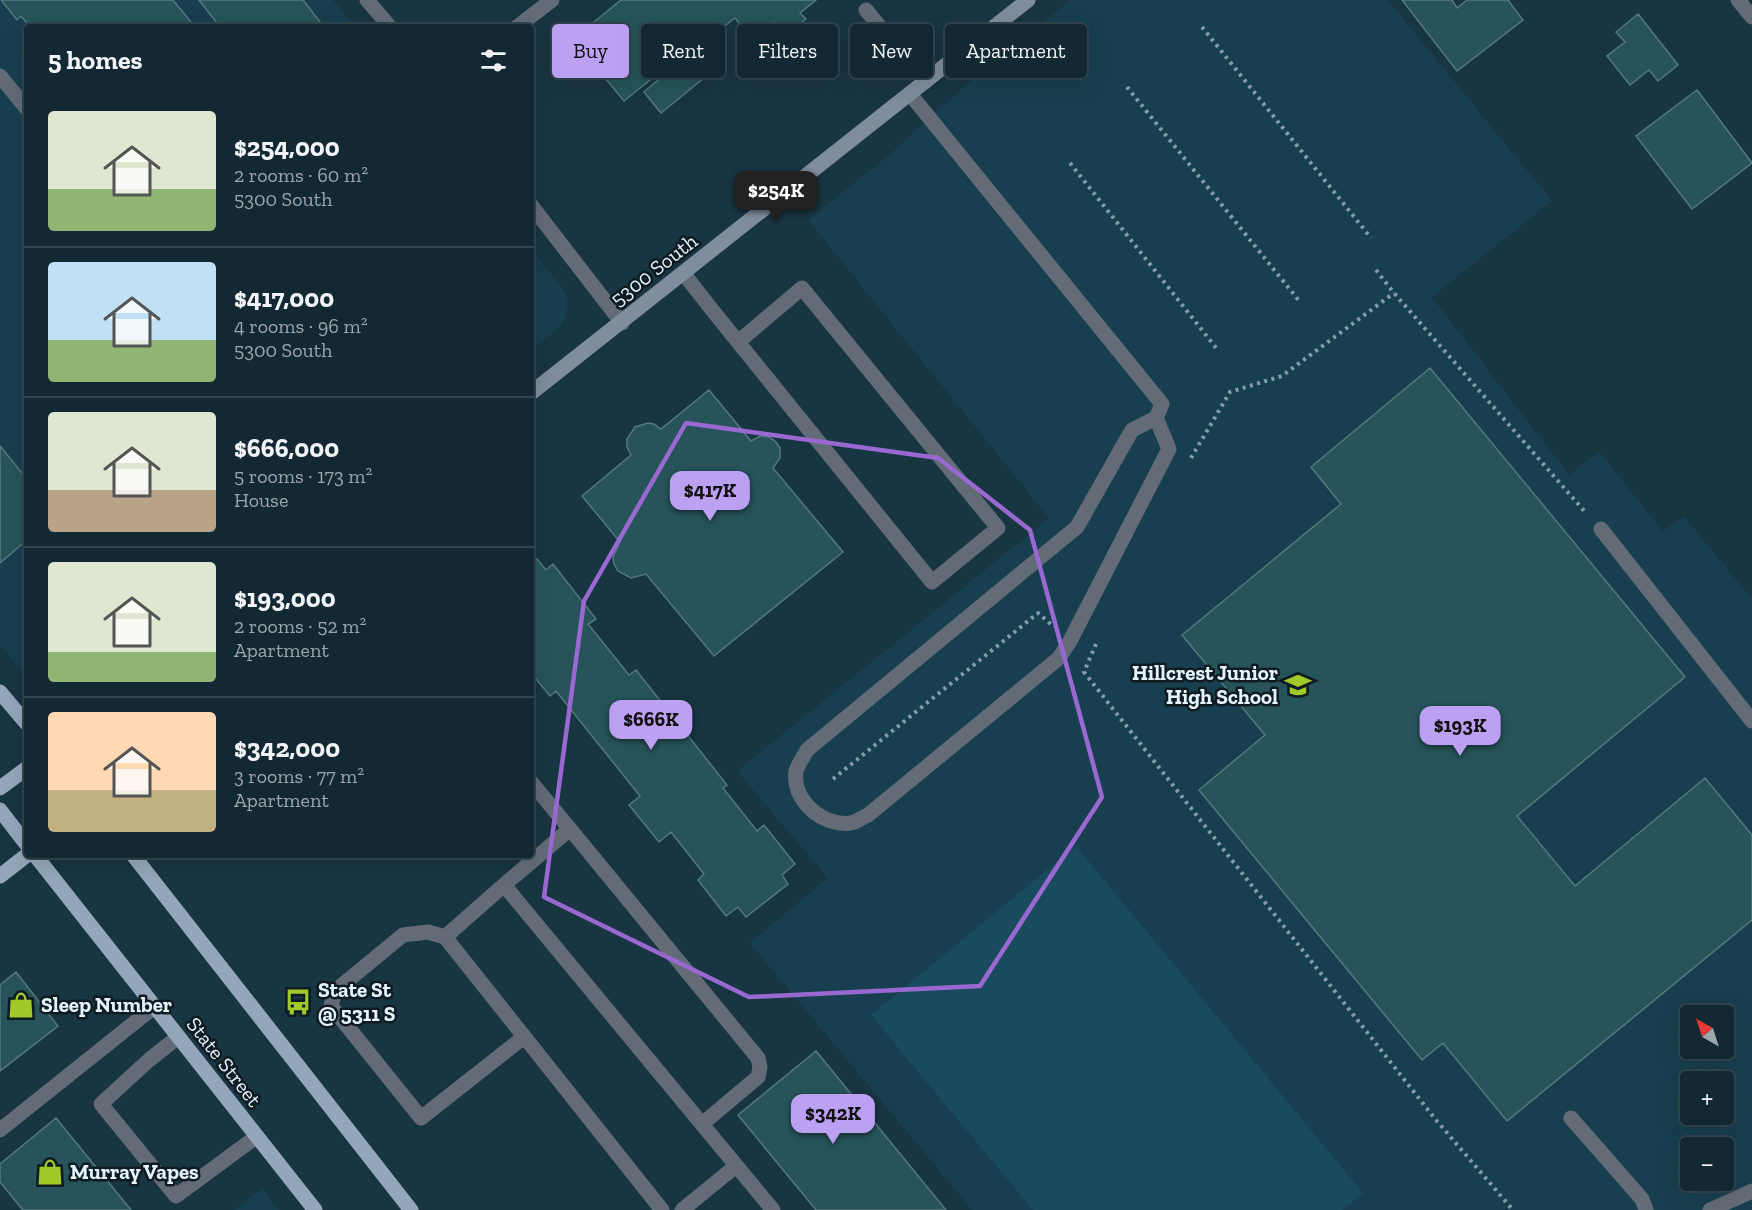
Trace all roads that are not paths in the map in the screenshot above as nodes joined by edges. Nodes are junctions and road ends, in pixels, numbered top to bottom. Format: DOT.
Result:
graph roads {
  1 [pos="368,0"];
  2 [pos="552,0"];
  3 [pos="1028,0"];
  4 [pos="1738,0"];
  5 [pos="866,9"];
  6 [pos="1752,17"];
  7 [pos="388,24"];
  8 [pos="522,24"];
  9 [pos="0,76"];
  10 [pos="925,82"];
  11 [pos="910,94"];
  12 [pos="24,105"];
  13 [pos="534,210"];
  14 [pos="684,274"];
  15 [pos="622,323"];
  16 [pos="738,342"];
  17 [pos="534,391"];
  18 [pos="1156,418"];
  19 [pos="1600,529"];
  20 [pos="0,692"];
  21 [pos="24,720"];
  22 [pos="1752,721"];
  23 [pos="24,770"];
  24 [pos="534,786"];
  25 [pos="0,788"];
  26 [pos="0,810"];
  27 [pos="570,830"];
  28 [pos="24,841"];
  29 [pos="24,857"];
  30 [pos="37,858"];
  31 [pos="135,858"];
  32 [pos="0,876"];
  33 [pos="504,885"];
  34 [pos="445,937"];
  35 [pos="154,1007"];
  36 [pos="178,1037"];
  37 [pos="524,1037"];
  38 [pos="1571,1118"];
  39 [pos="702,1124"];
  40 [pos="0,1130"];
  41 [pos="256,1137"];
  42 [pos="736,1166"];
  43 [pos="1752,1191"];
  44 [pos="315,1210"];
  45 [pos="411,1210"];
  46 [pos="662,1210"];
  47 [pos="682,1210"];
  48 [pos="773,1210"];
  49 [pos="1646,1210"];
  50 [pos="1710,1210"];
  1 -- 7 [label="street"];
  2 -- 8 [label="street"];
  3 -- 10 [label="main road, 5300 South"];
  4 -- 6 [label="street"];
  5 -- 10 [label="street"];
  9 -- 12 [label="street"];
  10 -- 11 [label="main road, 5300 South"];
  11 -- 14 [label="main road, 5300 South"];
  11 -- 18 [label="street"];
  13 -- 15 [label="street"];
  14 -- 15 [label="main road, 5300 South"];
  14 -- 16 [label="street"];
  15 -- 17 [label="main road, 5300 South"];
  16 -- 16 [label="street"];
  18 -- 18 [label="street"];
  19 -- 22 [label="street"];
  20 -- 21 [label="main road"];
  23 -- 25 [label="main road"];
  24 -- 27 [label="street"];
  26 -- 28 [label="main road"];
  27 -- 33 [label="street"];
  27 -- 39 [label="street"];
  29 -- 32 [label="main road"];
  30 -- 35 [label="main road, State Street"];
  31 -- 45 [label="main road"];
  33 -- 34 [label="street"];
  33 -- 39 [label="street"];
  34 -- 37 [label="street"];
  34 -- 37 [label="street"];
  35 -- 36 [label="main road, State Street"];
  35 -- 40 [label="street"];
  36 -- 41 [label="main road, State Street"];
  36 -- 41 [label="street"];
  37 -- 46 [label="street"];
  38 -- 49 [label="street"];
  39 -- 42 [label="street"];
  41 -- 44 [label="main road, State Street"];
  42 -- 47 [label="street"];
  42 -- 48 [label="street"];
  43 -- 50 [label="street"];
}
